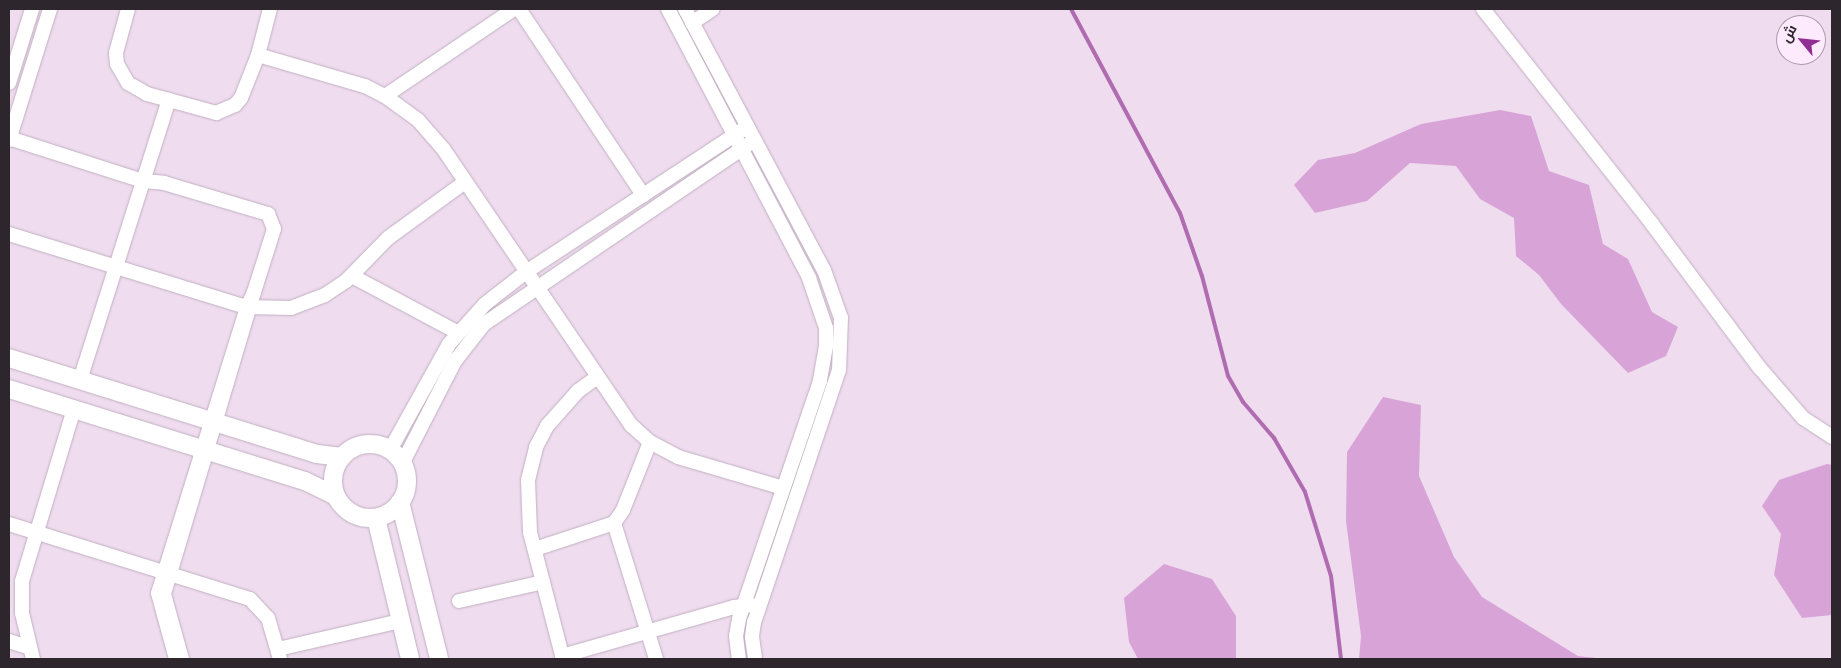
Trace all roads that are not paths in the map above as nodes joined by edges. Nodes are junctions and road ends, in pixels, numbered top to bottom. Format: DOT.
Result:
graph roads {
  1 [pos="32,9"];
  2 [pos="50,9"];
  3 [pos="270,9"];
  4 [pos="514,9"];
  5 [pos="519,9"];
  6 [pos="668,9"];
  7 [pos="685,9"];
  8 [pos="713,9"];
  9 [pos="1483,9"];
  10 [pos="123,10"];
  11 [pos="692,23"];
  12 [pos="258,54"];
  13 [pos="9,84"];
  14 [pos="385,96"];
  15 [pos="169,100"];
  16 [pos="746,126"];
  17 [pos="734,134"];
  18 [pos="10,136"];
  19 [pos="754,140"];
  20 [pos="742,148"];
  21 [pos="144,178"];
  22 [pos="465,182"];
  23 [pos="643,195"];
  24 [pos="9,234"];
  25 [pos="115,267"];
  26 [pos="526,272"];
  27 [pos="354,274"];
  28 [pos="535,286"];
  29 [pos="249,307"];
  30 [pos="459,330"];
  31 [pos="9,358"];
  32 [pos="597,377"];
  33 [pos="80,380"];
  34 [pos="9,389"];
  35 [pos="74,409"];
  36 [pos="214,422"];
  37 [pos="1832,437"];
  38 [pos="650,442"];
  39 [pos="206,450"];
  40 [pos="390,450"];
  41 [pos="342,457"];
  42 [pos="402,464"];
  43 [pos="783,488"];
  44 [pos="336,496"];
  45 [pos="400,502"];
  46 [pos="376,518"];
  47 [pos="614,523"];
  48 [pos="9,524"];
  49 [pos="36,533"];
  50 [pos="535,549"];
  51 [pos="168,572"];
  52 [pos="543,582"];
  53 [pos="459,602"];
  54 [pos="743,605"];
  55 [pos="759,607"];
  56 [pos="399,618"];
  57 [pos="647,630"];
  58 [pos="9,635"];
  59 [pos="9,641"];
  60 [pos="31,649"];
  61 [pos="278,650"];
  62 [pos="562,657"];
  63 [pos="176,659"];
  64 [pos="182,659"];
  65 [pos="410,659"];
  66 [pos="439,659"];
  67 [pos="656,659"];
  68 [pos="739,659"];
  69 [pos="755,659"];
  1 -- 13 [label="street"];
  2 -- 18 [label="street"];
  3 -- 12 [label="street"];
  4 -- 14 [label="street"];
  5 -- 23 [label="street"];
  6 -- 17 [label="street"];
  7 -- 11 [label="street"];
  8 -- 11 [label="street"];
  9 -- 37 [label="street"];
  10 -- 15 [label="street"];
  11 -- 16 [label="street"];
  12 -- 14 [label="street"];
  12 -- 15 [label="street"];
  14 -- 22 [label="street"];
  15 -- 21 [label="street"];
  16 -- 17 [label="street"];
  16 -- 19 [label="street"];
  17 -- 20 [label="street"];
  17 -- 23 [label="street"];
  18 -- 21 [label="street"];
  19 -- 20 [label="street"];
  19 -- 55 [label="street"];
  20 -- 28 [label="street"];
  20 -- 43 [label="street"];
  21 -- 25 [label="street"];
  21 -- 29 [label="street"];
  22 -- 26 [label="street"];
  22 -- 27 [label="street"];
  23 -- 26 [label="street"];
  24 -- 25 [label="street"];
  25 -- 29 [label="street"];
  25 -- 33 [label="street"];
  26 -- 28 [label="street"];
  26 -- 30 [label="street"];
  27 -- 29 [label="street"];
  27 -- 30 [label="street"];
  28 -- 32 [label="street"];
  28 -- 42 [label="street"];
  29 -- 36 [label="street"];
  30 -- 40 [label="street"];
  31 -- 33 [label="street"];
  32 -- 38 [label="street"];
  32 -- 50 [label="street"];
  33 -- 36 [label="street"];
  34 -- 35 [label="street"];
  35 -- 39 [label="street"];
  35 -- 49 [label="street"];
  36 -- 39 [label="street"];
  36 -- 41 [label="street"];
  38 -- 43 [label="street"];
  38 -- 47 [label="street"];
  39 -- 44 [label="street"];
  39 -- 51 [label="street"];
  40 -- 41 [label="street"];
  40 -- 42 [label="street"];
  41 -- 44 [label="street"];
  42 -- 45 [label="street"];
  43 -- 54 [label="street"];
  44 -- 46 [label="street"];
  45 -- 46 [label="street"];
  45 -- 66 [label="street"];
  46 -- 56 [label="street"];
  47 -- 50 [label="street"];
  47 -- 57 [label="street"];
  48 -- 49 [label="street"];
  49 -- 51 [label="street"];
  49 -- 60 [label="street"];
  50 -- 52 [label="street"];
  51 -- 61 [label="street"];
  51 -- 63 [label="street"];
  51 -- 64 [label="street"];
  52 -- 53 [label="street"];
  52 -- 62 [label="street"];
  54 -- 55 [label="street"];
  54 -- 57 [label="street"];
  54 -- 68 [label="street"];
  55 -- 69 [label="street"];
  56 -- 61 [label="street"];
  56 -- 65 [label="street"];
  57 -- 62 [label="street"];
  57 -- 67 [label="street"];
  58 -- 60 [label="street"];
  59 -- 60 [label="street"];
}
